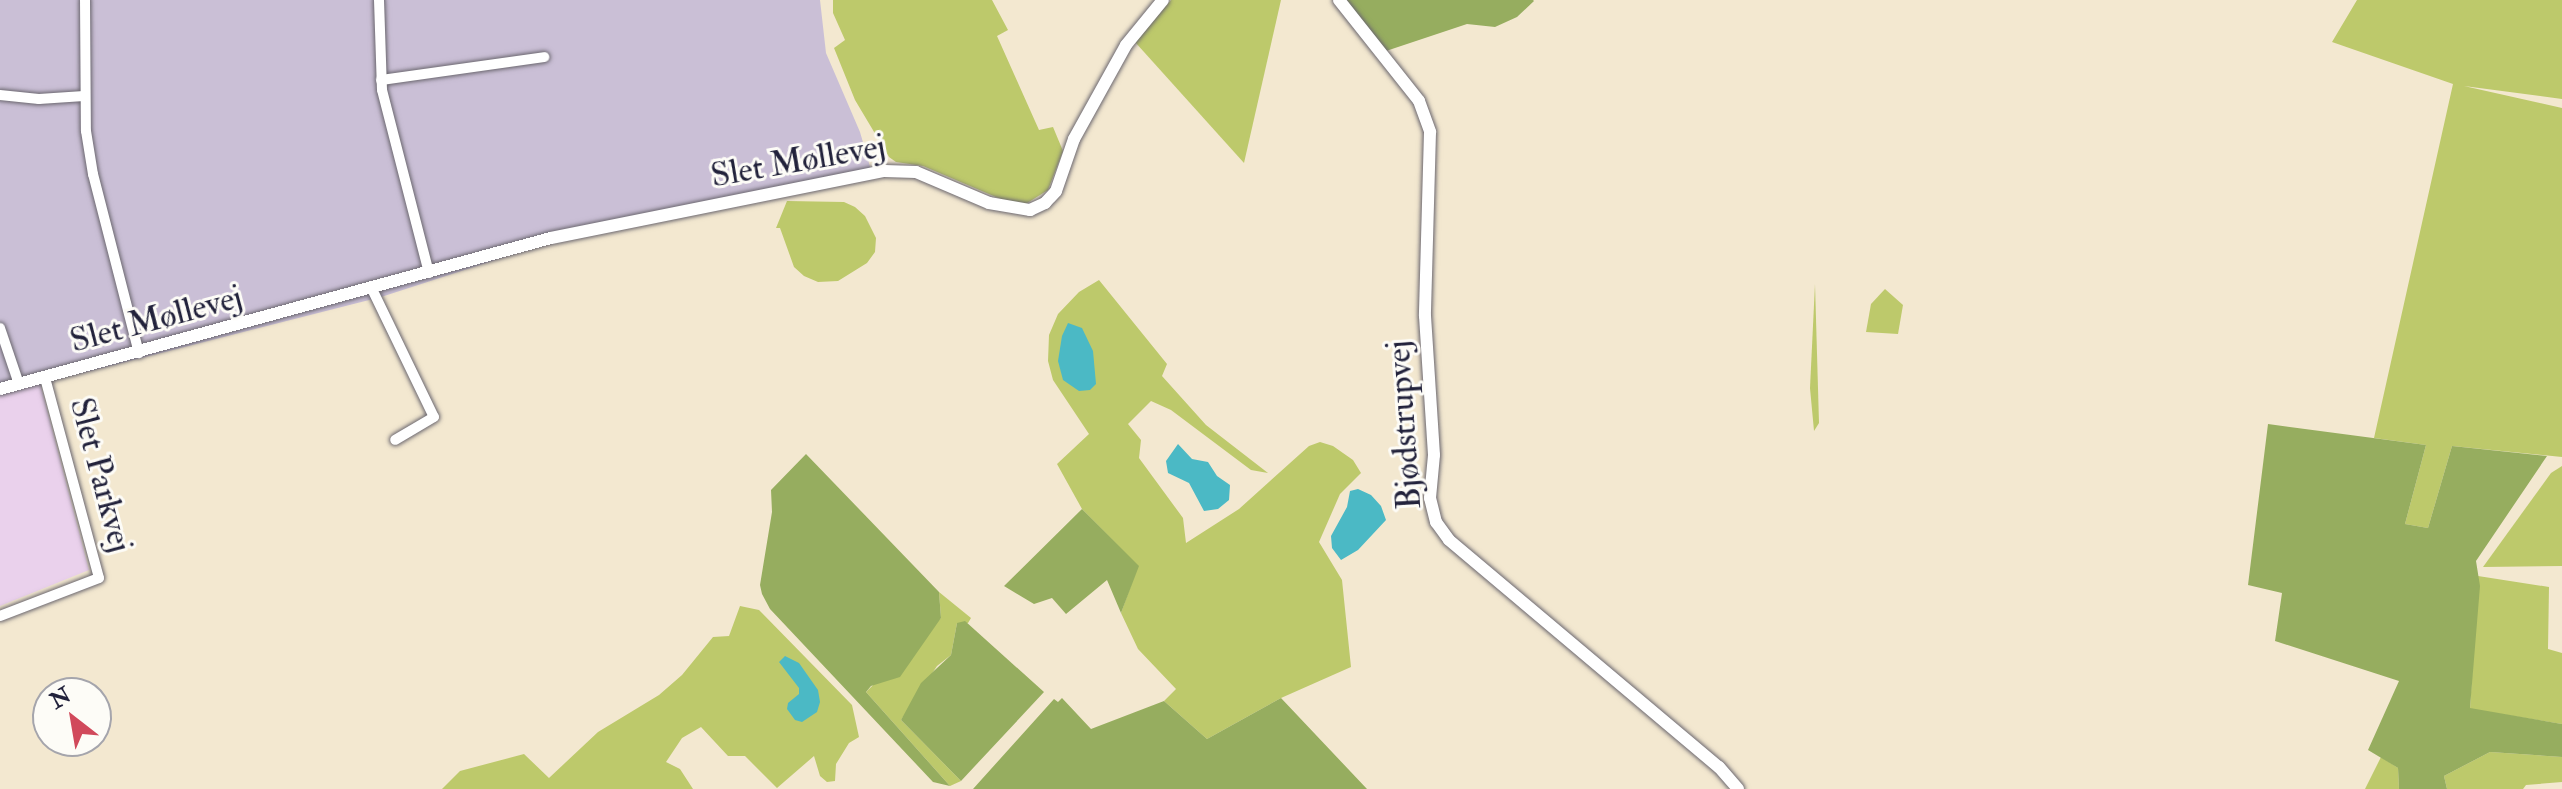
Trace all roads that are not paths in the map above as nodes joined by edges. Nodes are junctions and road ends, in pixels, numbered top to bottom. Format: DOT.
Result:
graph roads {
  1 [pos="85,0"];
  2 [pos="379,0"];
  3 [pos="1163,0"];
  4 [pos="1339,0"];
  5 [pos="544,57"];
  6 [pos="381,80"];
  7 [pos="0,95"];
  8 [pos="84,96"];
  9 [pos="429,273"];
  10 [pos="372,289"];
  11 [pos="0,328"];
  12 [pos="139,353"];
  13 [pos="45,378"];
  14 [pos="19,384"];
  15 [pos="0,389"];
  16 [pos="395,440"];
  17 [pos="0,616"];
  18 [pos="1738,789"];
  1 -- 8 [label="street"];
  2 -- 6 [label="street"];
  3 -- 9 [label="street, Slet Møllevej"];
  4 -- 18 [label="street, Bjødstrupvej"];
  5 -- 6 [label="street"];
  6 -- 9 [label="street"];
  7 -- 8 [label="street"];
  8 -- 12 [label="street"];
  9 -- 10 [label="street, Slet Møllevej"];
  10 -- 12 [label="street, Slet Møllevej"];
  10 -- 16 [label="street"];
  11 -- 14 [label="street"];
  12 -- 13 [label="street, Slet Møllevej"];
  13 -- 14 [label="street, Slet Møllevej"];
  13 -- 17 [label="street, Slet Parkvej"];
  14 -- 15 [label="street, Slet Møllevej"];
}
